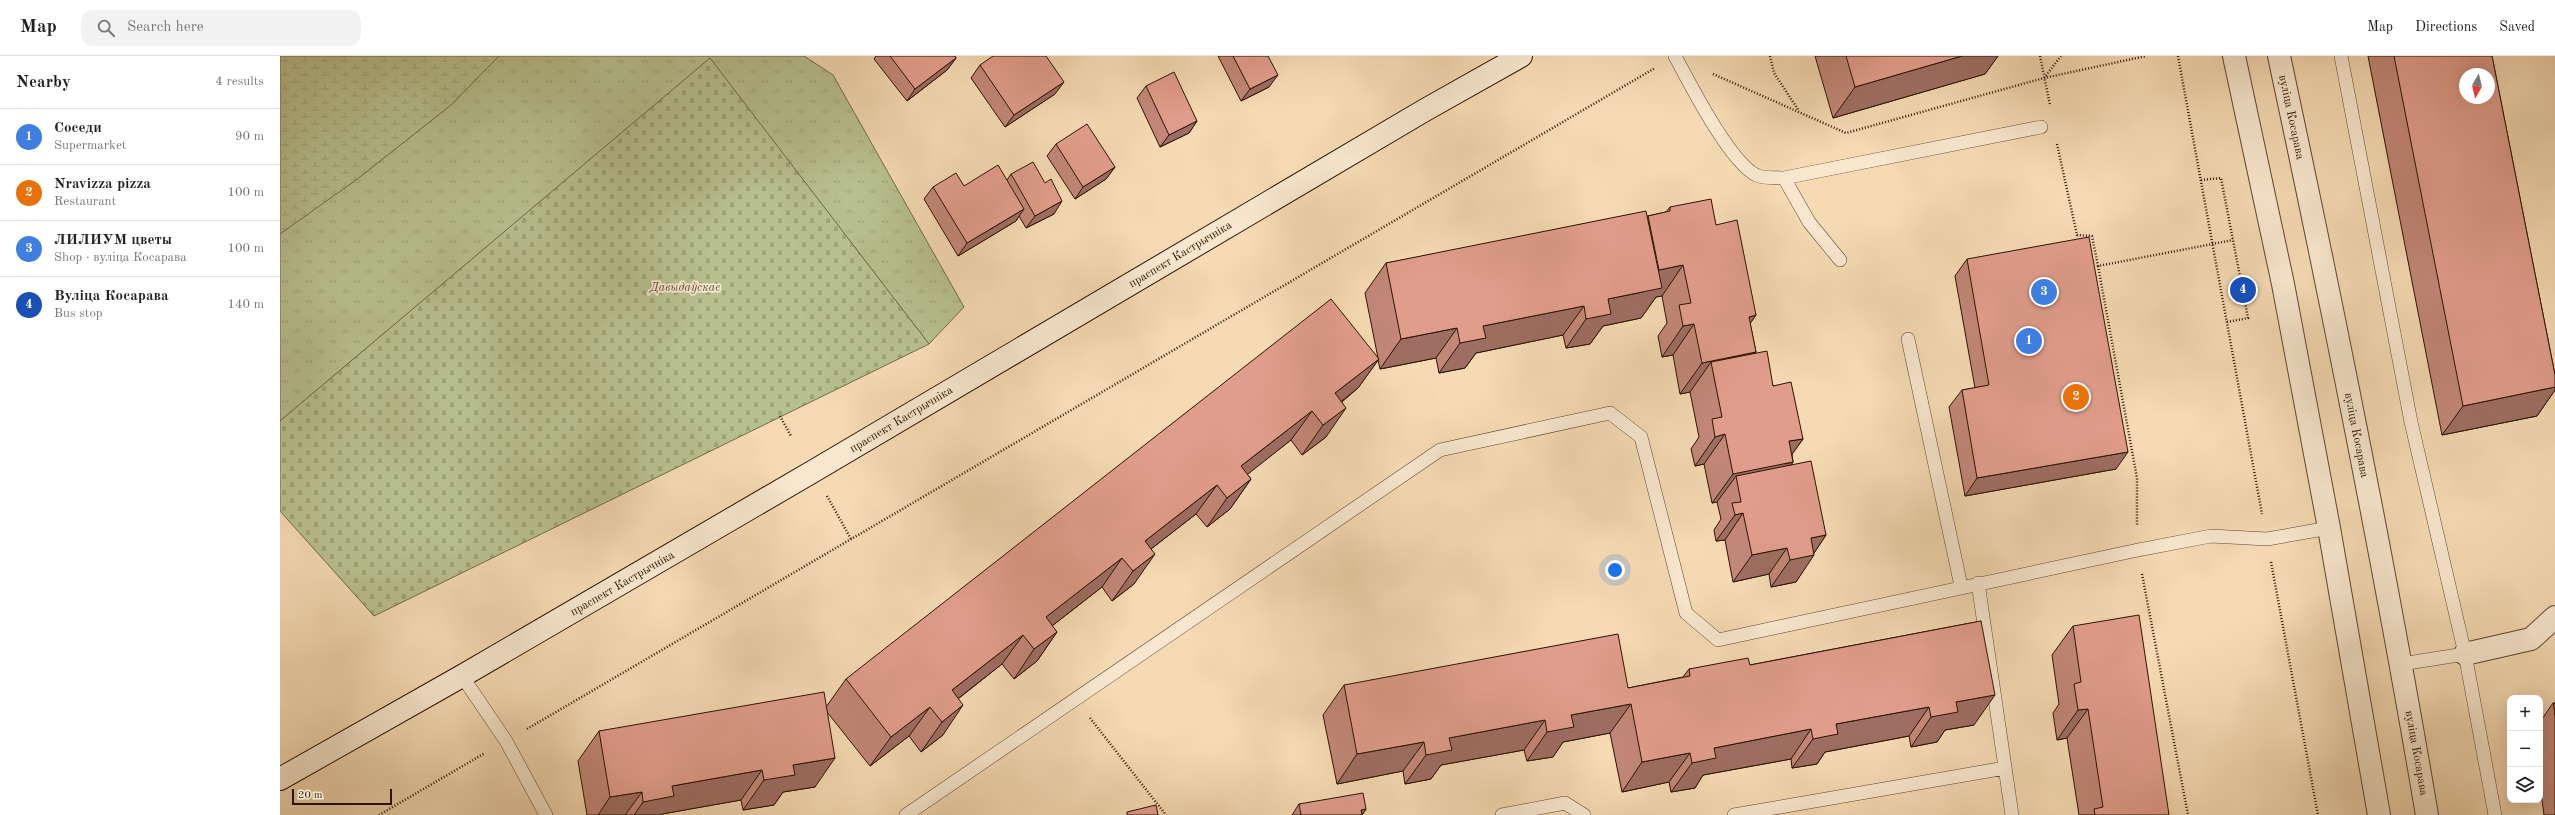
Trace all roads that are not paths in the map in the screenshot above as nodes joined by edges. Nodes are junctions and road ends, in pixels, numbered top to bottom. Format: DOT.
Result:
graph roads {
  1 [pos="1521,56"];
  2 [pos="1675,56"];
  3 [pos="2234,56"];
  4 [pos="2279,56"];
  5 [pos="2341,56"];
  6 [pos="2041,127"];
  7 [pos="1784,178"];
  8 [pos="1840,260"];
  9 [pos="1908,339"];
  10 [pos="2329,528"];
  11 [pos="1978,584"];
  12 [pos="1961,586"];
  13 [pos="2555,617"];
  14 [pos="2465,654"];
  15 [pos="2401,664"];
  16 [pos="462,676"];
  17 [pos="2005,768"];
  18 [pos="280,779"];
  19 [pos="546,815"];
  20 [pos="906,815"];
  21 [pos="1502,815"];
  22 [pos="1584,815"];
  23 [pos="1734,815"];
  24 [pos="2012,815"];
  25 [pos="2379,815"];
  26 [pos="2427,815"];
  27 [pos="2495,815"];
  1 -- 16 [label="street, праспект Кастрычніка"];
  2 -- 7 [label="lane"];
  3 -- 10 [label="street"];
  4 -- 15 [label="street, вуліца Косарава"];
  5 -- 14 [label="lane"];
  6 -- 7 [label="lane"];
  7 -- 8 [label="lane"];
  9 -- 12 [label="lane"];
  10 -- 11 [label="lane"];
  10 -- 25 [label="street"];
  11 -- 12 [label="lane"];
  11 -- 17 [label="lane"];
  12 -- 20 [label="lane"];
  13 -- 14 [label="street"];
  14 -- 15 [label="lane"];
  14 -- 27 [label="lane"];
  15 -- 26 [label="street, вуліца Косарава"];
  16 -- 18 [label="street, праспект Кастрычніка"];
  16 -- 19 [label="lane"];
  17 -- 23 [label="lane"];
  17 -- 24 [label="lane"];
  21 -- 22 [label="lane"];
}
